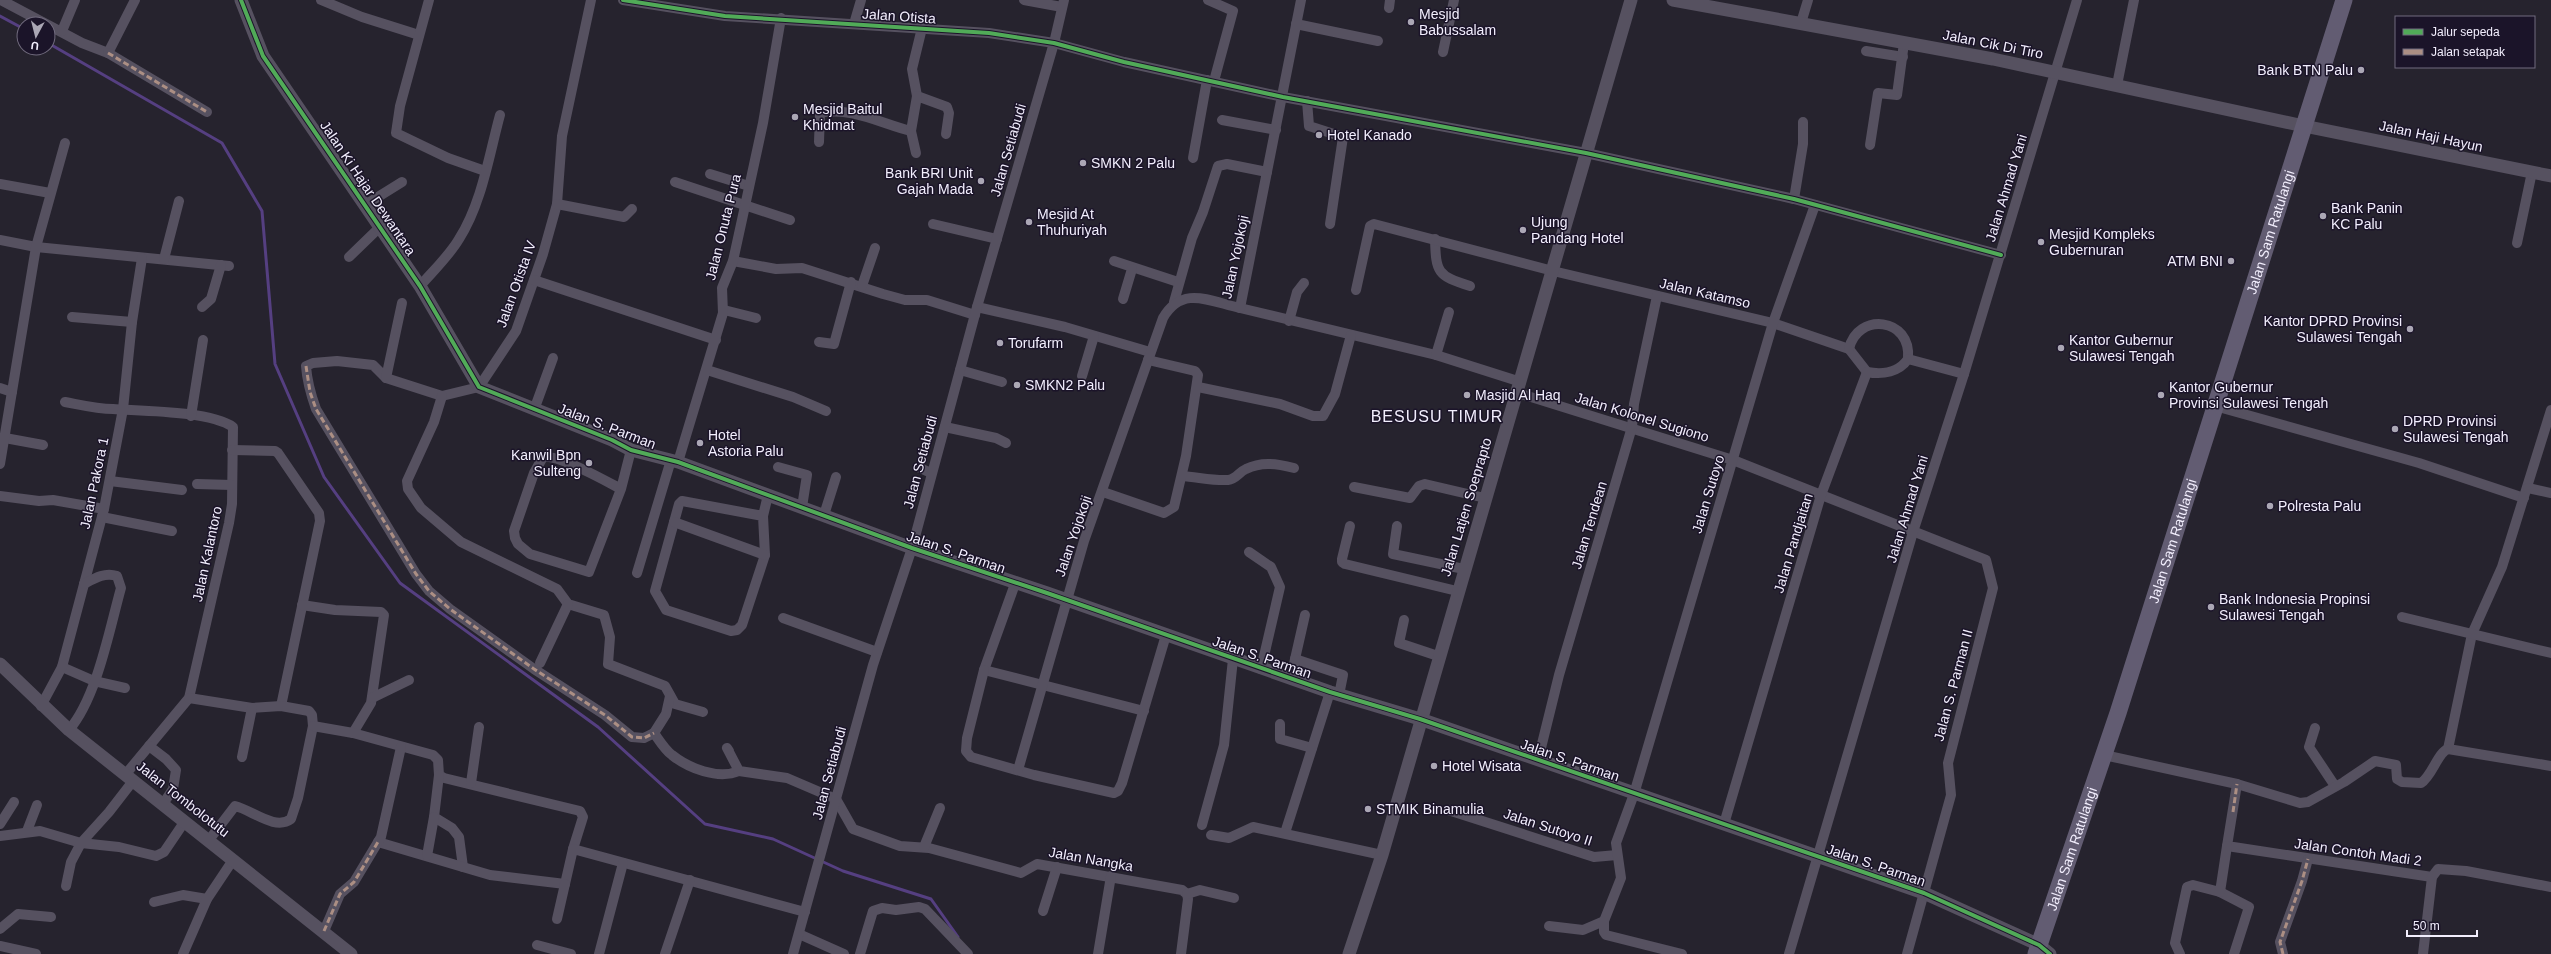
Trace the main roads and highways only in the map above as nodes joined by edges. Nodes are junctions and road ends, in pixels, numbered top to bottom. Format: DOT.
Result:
graph roads {
  1 [pos="2344,0"];
  2 [pos="2042,951"];
  1 -- 2 [label="highway, Jalan Sam Ratulangi"];
}
